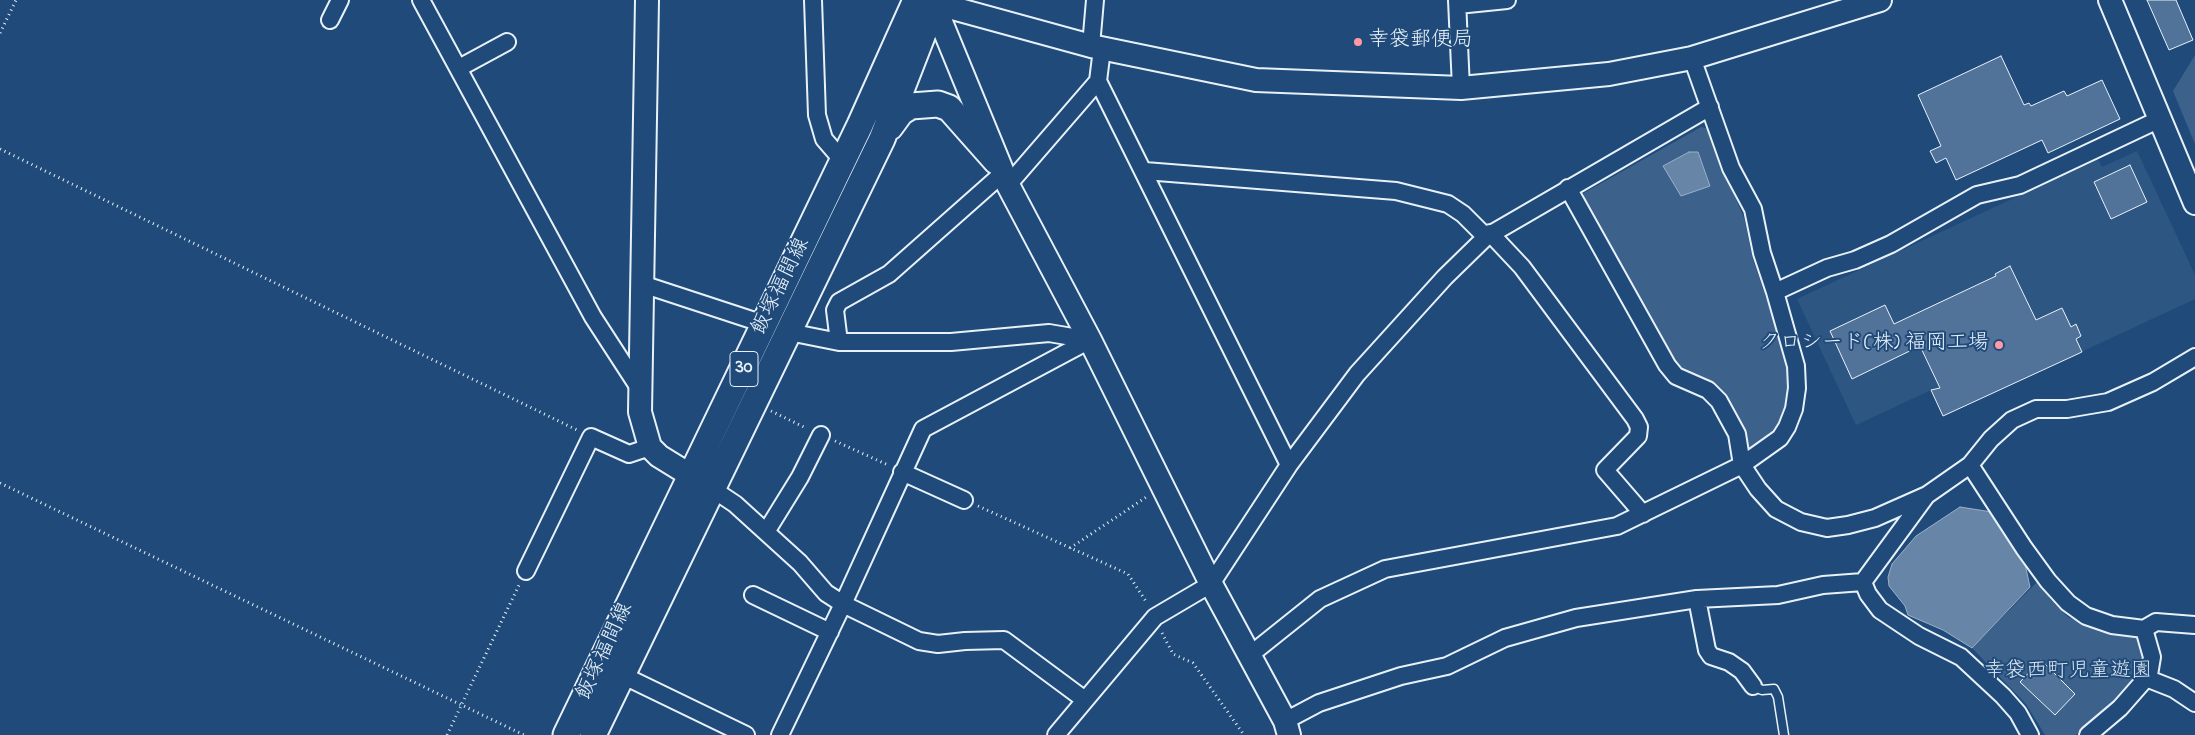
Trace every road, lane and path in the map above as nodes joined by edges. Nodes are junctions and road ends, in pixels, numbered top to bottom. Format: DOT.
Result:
graph roads {
  1 [pos="16,0"];
  2 [pos="340,0"];
  3 [pos="421,0"];
  4 [pos="648,0"];
  5 [pos="813,0"];
  6 [pos="1095,0"];
  7 [pos="1507,0"];
  8 [pos="1880,0"];
  9 [pos="2110,0"];
  10 [pos="927,1"];
  11 [pos="1457,3"];
  12 [pos="1854,4"];
  13 [pos="330,20"];
  14 [pos="0,33"];
  15 [pos="508,42"];
  16 [pos="1097,48"];
  17 [pos="1692,58"];
  18 [pos="459,68"];
  19 [pos="1098,81"];
  20 [pos="1461,88"];
  21 [pos="1710,107"];
  22 [pos="2160,119"];
  23 [pos="882,138"];
  24 [pos="0,148"];
  25 [pos="843,161"];
  26 [pos="1145,171"];
  27 [pos="1002,173"];
  28 [pos="1568,188"];
  29 [pos="2195,203"];
  30 [pos="1488,235"];
  31 [pos="642,284"];
  32 [pos="1775,292"];
  33 [pos="764,324"];
  34 [pos="789,332"];
  35 [pos="1090,340"];
  36 [pos="839,342"];
  37 [pos="2195,357"];
  38 [pos="641,391"];
  39 [pos="822,434"];
  40 [pos="591,437"];
  41 [pos="650,447"];
  42 [pos="1289,465"];
  43 [pos="1742,465"];
  44 [pos="1970,465"];
  45 [pos="902,472"];
  46 [pos="690,475"];
  47 [pos="0,483"];
  48 [pos="711,488"];
  49 [pos="1163,491"];
  50 [pos="1927,494"];
  51 [pos="964,500"];
  52 [pos="1643,514"];
  53 [pos="766,532"];
  54 [pos="1070,548"];
  55 [pos="526,571"];
  56 [pos="1863,582"];
  57 [pos="1211,584"];
  58 [pos="754,595"];
  59 [pos="1698,599"];
  60 [pos="844,604"];
  61 [pos="1155,617"];
  62 [pos="2195,625"];
  63 [pos="2144,629"];
  64 [pos="830,632"];
  65 [pos="1250,655"];
  66 [pos="622,675"];
  67 [pos="2146,678"];
  68 [pos="1753,686"];
  69 [pos="1085,700"];
  70 [pos="2195,703"];
  71 [pos="461,705"];
  72 [pos="1287,728"];
  73 [pos="447,735"];
  74 [pos="524,735"];
  75 [pos="566,735"];
  76 [pos="593,735"];
  77 [pos="746,735"];
  78 [pos="780,735"];
  79 [pos="1056,735"];
  80 [pos="1244,735"];
  81 [pos="1784,735"];
  82 [pos="2030,735"];
  83 [pos="2088,735"];
  1 -- 14 [label="path"];
  2 -- 13 [label="street"];
  3 -- 18 [label="street"];
  4 -- 31 [label="street"];
  5 -- 25 [label="street"];
  6 -- 16 [label="street"];
  7 -- 11 [label="street"];
  8 -- 12 [label="street"];
  9 -- 22 [label="street"];
  10 -- 16 [label="street"];
  10 -- 23 [label="main road, 飯塚福間線 / 30"];
  10 -- 25 [label="main road, 飯塚福間線 / 30"];
  10 -- 27 [label="street"];
  11 -- 20 [label="street"];
  12 -- 17 [label="street"];
  15 -- 18 [label="street"];
  16 -- 19 [label="street"];
  16 -- 20 [label="street"];
  17 -- 20 [label="street"];
  17 -- 21 [label="street"];
  18 -- 38 [label="street"];
  19 -- 26 [label="street"];
  19 -- 27 [label="street"];
  21 -- 28 [label="street"];
  21 -- 32 [label="street"];
  22 -- 29 [label="street"];
  22 -- 32 [label="street"];
  23 -- 27 [label="main road"];
  23 -- 34 [label="main road, 飯塚福間線 / 30"];
  24 -- 40 [label="path"];
  25 -- 33 [label="main road, 飯塚福間線 / 30"];
  26 -- 30 [label="street"];
  26 -- 42 [label="street"];
  27 -- 35 [label="street"];
  27 -- 36 [label="street"];
  28 -- 30 [label="street"];
  28 -- 43 [label="street"];
  30 -- 42 [label="street"];
  30 -- 52 [label="street"];
  31 -- 33 [label="street"];
  31 -- 38 [label="street"];
  32 -- 43 [label="street"];
  33 -- 46 [label="main road, 飯塚福間線 / 30"];
  34 -- 36 [label="street"];
  34 -- 48 [label="main road, 飯塚福間線 / 30"];
  35 -- 36 [label="street"];
  35 -- 45 [label="street"];
  35 -- 49 [label="street"];
  37 -- 44 [label="street"];
  38 -- 41 [label="street"];
  39 -- 53 [label="street"];
  40 -- 41 [label="street"];
  40 -- 55 [label="street"];
  41 -- 46 [label="street"];
  42 -- 57 [label="street"];
  43 -- 50 [label="street"];
  43 -- 52 [label="street"];
  44 -- 50 [label="street"];
  44 -- 63 [label="street"];
  45 -- 51 [label="street"];
  45 -- 60 [label="street"];
  46 -- 48 [label="street"];
  46 -- 75 [label="main road, 飯塚福間線 / 30"];
  47 -- 71 [label="path"];
  48 -- 53 [label="street"];
  48 -- 66 [label="main road, 飯塚福間線 / 30"];
  49 -- 54 [label="path"];
  49 -- 57 [label="street"];
  50 -- 56 [label="street"];
  51 -- 54 [label="path"];
  52 -- 65 [label="street"];
  53 -- 60 [label="street"];
  54 -- 61 [label="path"];
  55 -- 71 [label="path"];
  56 -- 59 [label="street"];
  56 -- 82 [label="street"];
  57 -- 61 [label="street"];
  57 -- 65 [label="street"];
  58 -- 64 [label="street"];
  59 -- 68 [label="street"];
  59 -- 72 [label="street"];
  60 -- 64 [label="street"];
  60 -- 69 [label="street"];
  61 -- 69 [label="street"];
  61 -- 80 [label="path"];
  62 -- 63 [label="street"];
  63 -- 67 [label="street"];
  64 -- 78 [label="street"];
  65 -- 72 [label="street"];
  66 -- 76 [label="main road, 飯塚福間線 / 30"];
  66 -- 77 [label="street"];
  67 -- 70 [label="street"];
  67 -- 83 [label="street"];
  68 -- 81 [label="lane"];
  69 -- 79 [label="street"];
  71 -- 73 [label="path"];
  71 -- 74 [label="path"];
}
